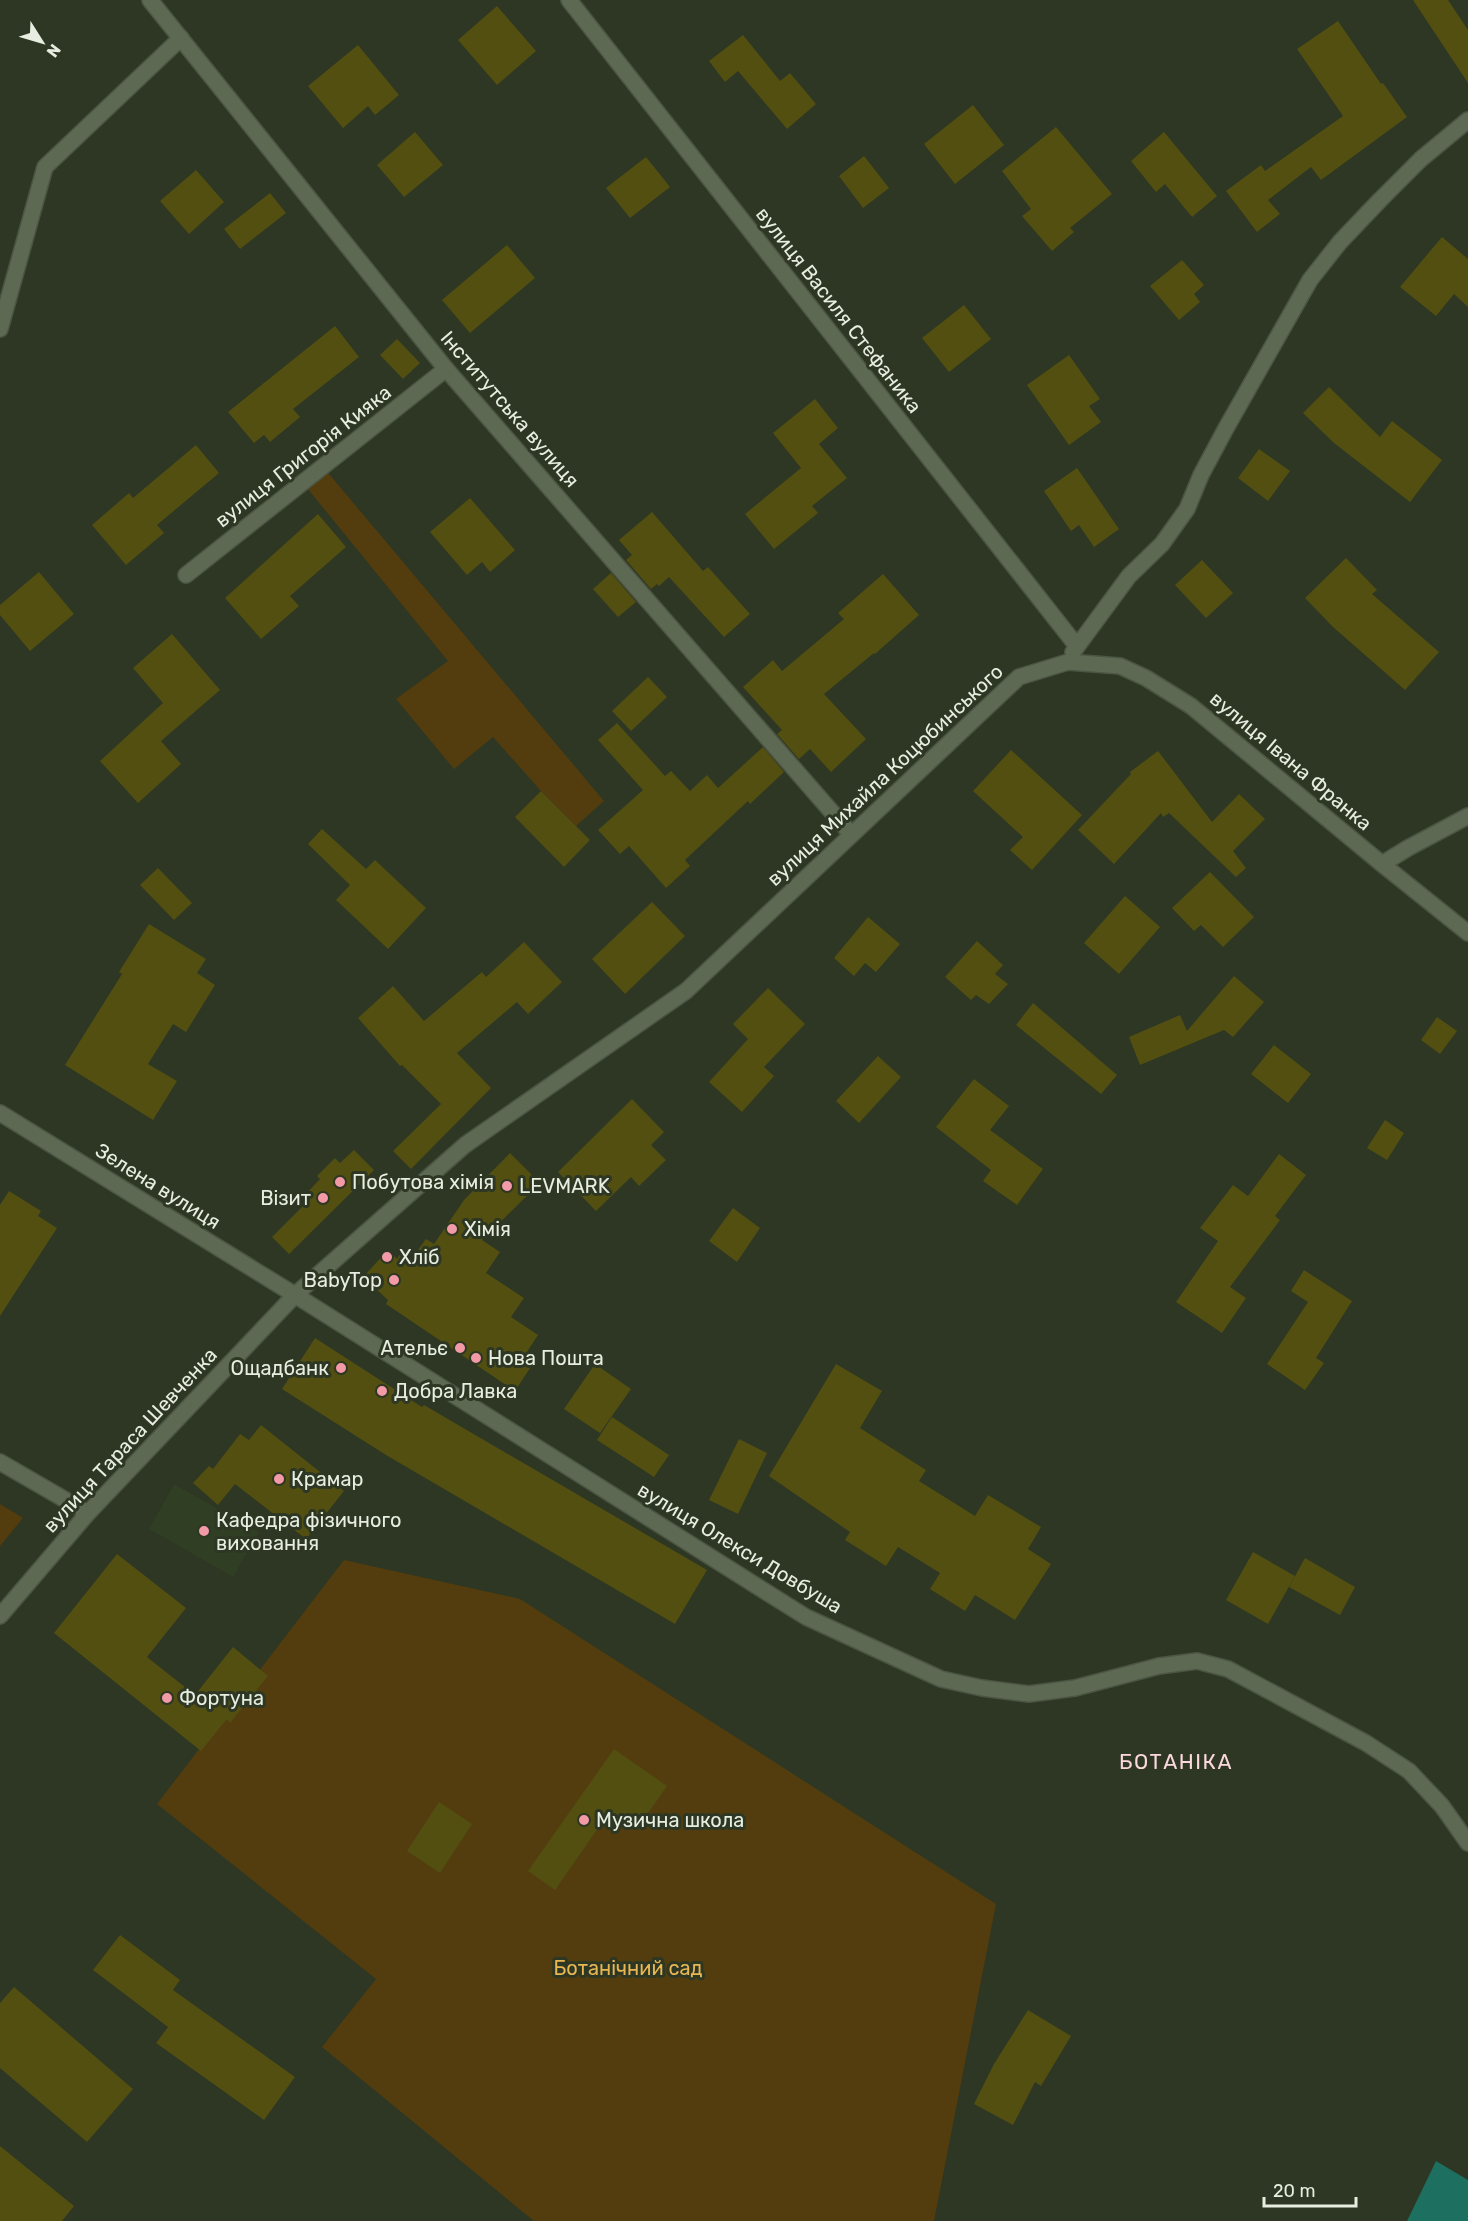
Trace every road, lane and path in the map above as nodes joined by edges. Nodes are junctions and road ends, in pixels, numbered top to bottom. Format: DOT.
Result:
graph roads {
  1 [pos="150,0"];
  2 [pos="569,0"];
  3 [pos="181,38"];
  4 [pos="1468,120"];
  5 [pos="0,329"];
  6 [pos="446,369"];
  7 [pos="186,575"];
  8 [pos="1076,645"];
  9 [pos="1068,662"];
  10 [pos="1468,816"];
  11 [pos="851,834"];
  12 [pos="1382,864"];
  13 [pos="1468,933"];
  14 [pos="0,1113"];
  15 [pos="295,1295"];
  16 [pos="0,1462"];
  17 [pos="88,1513"];
  18 [pos="0,1616"];
  19 [pos="1468,1844"];
  1 -- 3 [label="street, Інститутська вулиця"];
  2 -- 8 [label="street, вулиця Василя Стефаника"];
  3 -- 5 [label="street"];
  3 -- 6 [label="street, Інститутська вулиця"];
  4 -- 8 [label="street"];
  6 -- 7 [label="street, вулиця Григорія Кияка"];
  6 -- 11 [label="street, Інститутська вулиця"];
  8 -- 9 [label="street"];
  9 -- 11 [label="street, вулиця Михайла Коцюбинського"];
  9 -- 12 [label="street, вулиця Івана Франка"];
  10 -- 12 [label="street"];
  11 -- 15 [label="street, вулиця Михайла Коцюбинського"];
  12 -- 13 [label="street, вулиця Івана Франка"];
  14 -- 15 [label="street, Зелена вулиця"];
  15 -- 17 [label="street, вулиця Тараса Шевченка"];
  15 -- 19 [label="street, вулиця Олекси Довбуша"];
  16 -- 17 [label="street"];
  17 -- 18 [label="street, вулиця Тараса Шевченка"];
}
